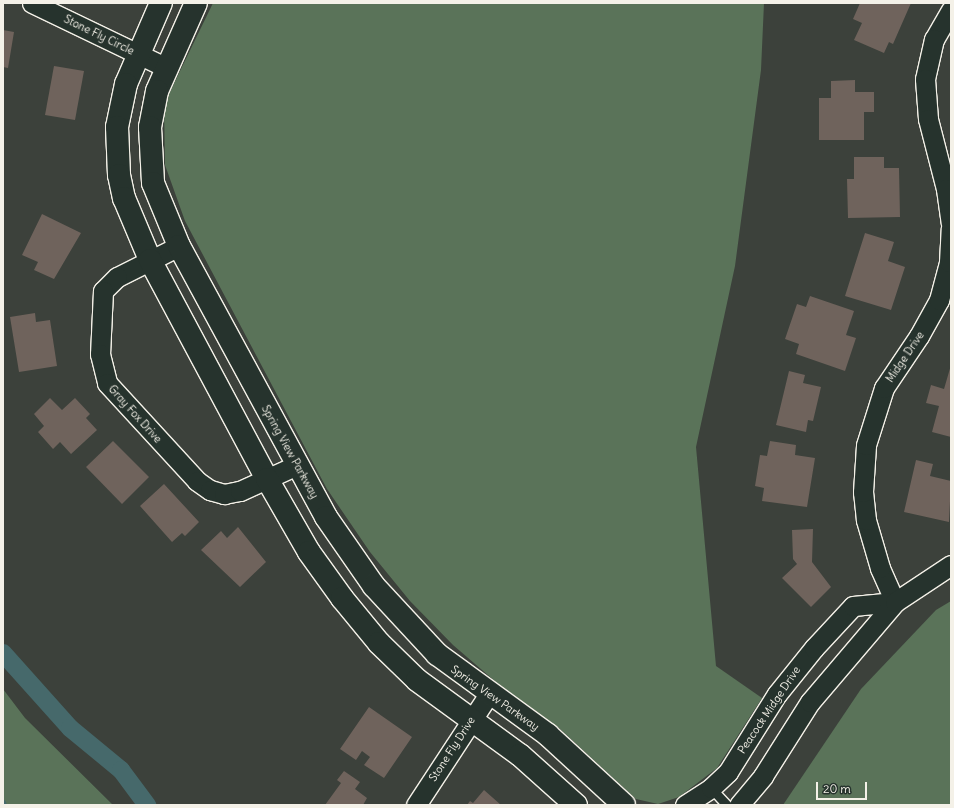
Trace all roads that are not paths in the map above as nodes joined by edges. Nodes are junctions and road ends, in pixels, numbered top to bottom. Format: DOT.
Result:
graph roads {
  1 [pos="32,3"];
  2 [pos="161,3"];
  3 [pos="196,3"];
  4 [pos="951,10"];
  5 [pos="138,54"];
  6 [pos="167,68"];
  7 [pos="951,223"];
  8 [pos="951,228"];
  9 [pos="179,246"];
  10 [pos="150,260"];
  11 [pos="297,465"];
  12 [pos="266,479"];
  13 [pos="951,565"];
  14 [pos="895,602"];
  15 [pos="489,694"];
  16 [pos="471,721"];
  17 [pos="711,788"];
  18 [pos="416,805"];
  19 [pos="576,805"];
  20 [pos="624,805"];
  21 [pos="685,805"];
  22 [pos="727,805"];
  23 [pos="739,805"];
  1 -- 5 [label="street, Stone Fly Circle"];
  2 -- 5 [label="street"];
  3 -- 6 [label="street, Spring View Parkway"];
  4 -- 7 [label="street"];
  5 -- 6 [label="street, Stone Fly Circle"];
  5 -- 10 [label="street"];
  6 -- 9 [label="street, Spring View Parkway"];
  8 -- 14 [label="street, Midge Drive"];
  9 -- 10 [label="street, Gray Fox Drive"];
  9 -- 11 [label="street, Spring View Parkway"];
  10 -- 12 [label="street"];
  10 -- 12 [label="street, Gray Fox Drive"];
  11 -- 12 [label="street, Gray Fox Drive"];
  11 -- 15 [label="street, Spring View Parkway"];
  12 -- 16 [label="street"];
  13 -- 14 [label="street, Peacock Midge Drive"];
  14 -- 17 [label="street, Peacock Midge Drive"];
  14 -- 23 [label="street, Peacock Midge Drive"];
  15 -- 16 [label="street, Stone Fly Drive"];
  15 -- 20 [label="street, Spring View Parkway"];
  16 -- 18 [label="street, Stone Fly Drive"];
  16 -- 19 [label="street"];
  17 -- 21 [label="street, Peacock Midge Drive"];
  17 -- 22 [label="lane"];
}
